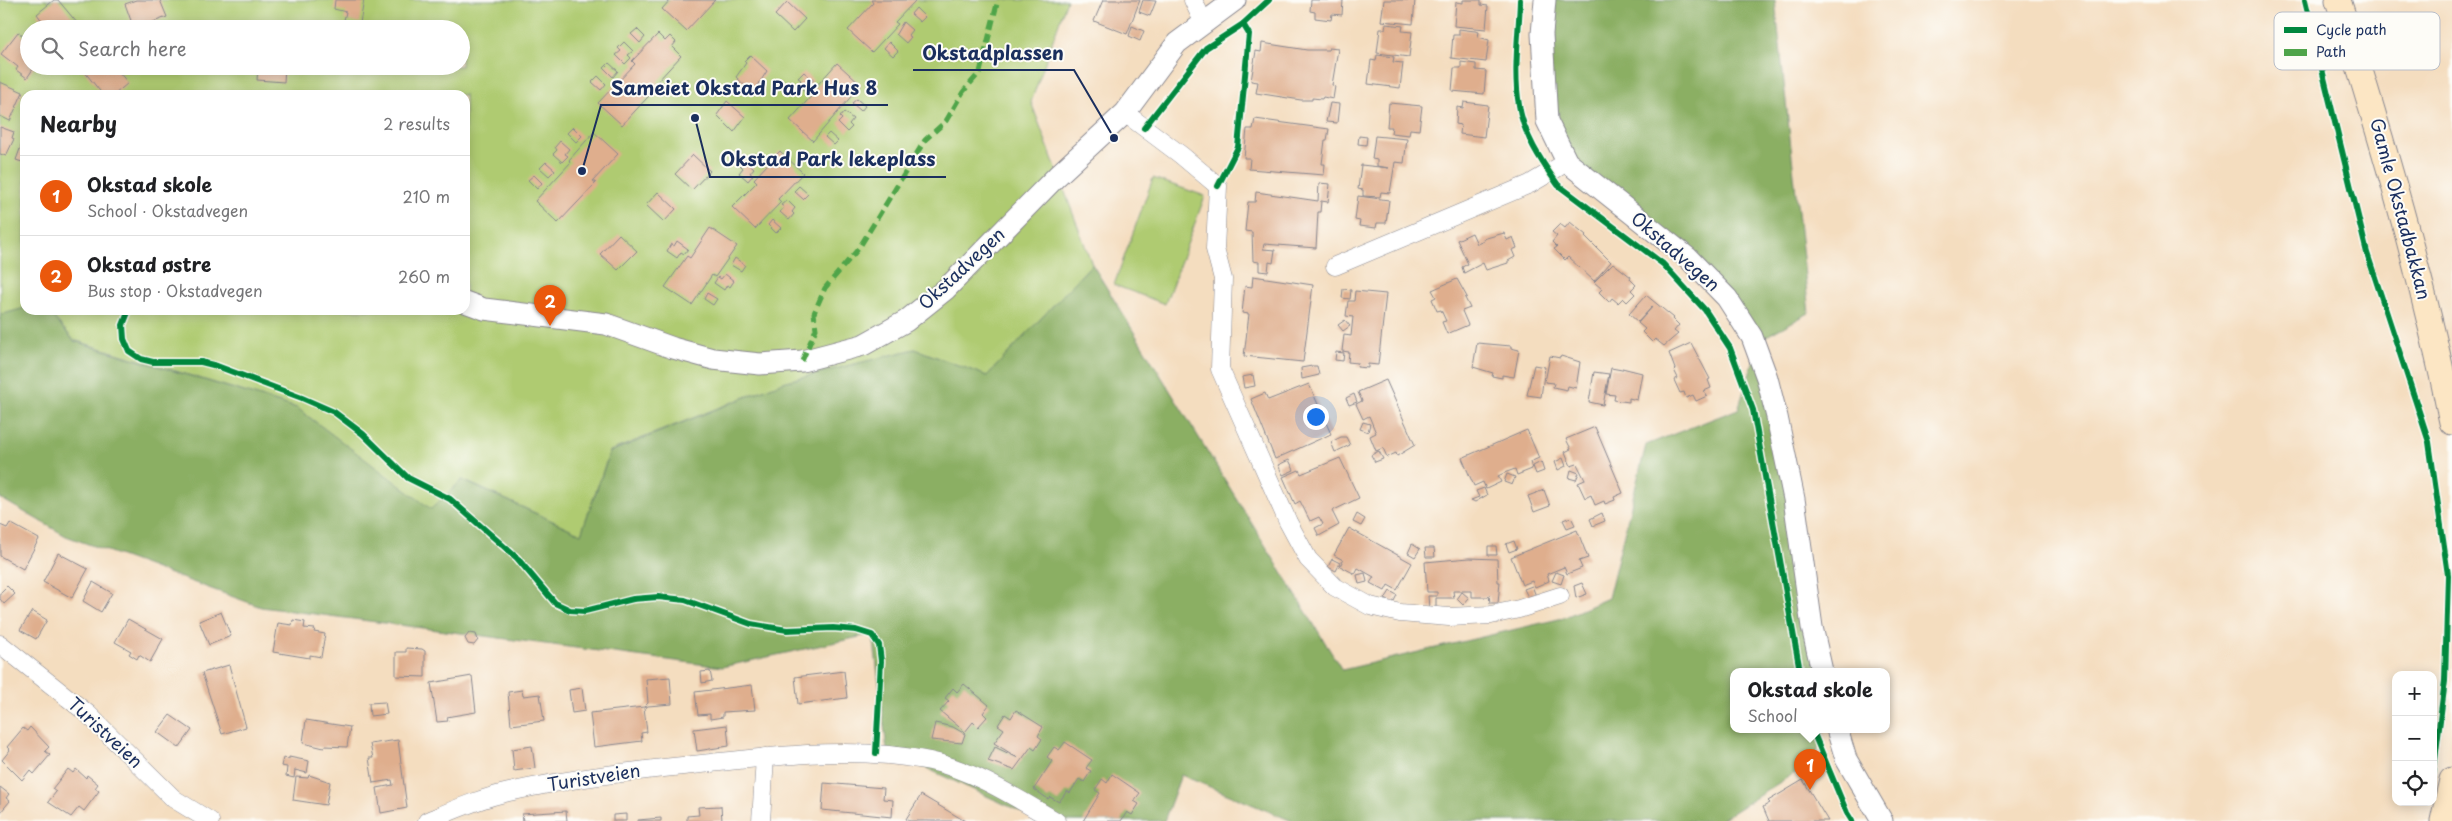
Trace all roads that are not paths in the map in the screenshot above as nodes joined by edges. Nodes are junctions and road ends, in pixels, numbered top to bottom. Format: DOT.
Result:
graph roads {
  1 [pos="1193,0"];
  2 [pos="1235,0"];
  3 [pos="1545,0"];
  4 [pos="2338,0"];
  5 [pos="2342,12"];
  6 [pos="1207,21"];
  7 [pos="2360,70"];
  8 [pos="1125,113"];
  9 [pos="1567,162"];
  10 [pos="1335,266"];
  11 [pos="470,304"];
  12 [pos="2452,422"];
  13 [pos="1560,596"];
  14 [pos="0,644"];
  15 [pos="1821,668"];
  16 [pos="1838,733"];
  17 [pos="765,757"];
  18 [pos="2452,780"];
  19 [pos="210,821"];
  20 [pos="427,821"];
  21 [pos="761,821"];
  22 [pos="1056,821"];
  23 [pos="1882,821"];
  24 [pos="2443,821"];
  1 -- 6 [label="street"];
  2 -- 6 [label="street, Okstadvegen"];
  3 -- 9 [label="street, Okstadvegen"];
  4 -- 5 [label="main road, Gamle Okstadbakkan"];
  6 -- 8 [label="street, Okstadvegen"];
  7 -- 12 [label="main road, Gamle Okstadbakkan"];
  8 -- 11 [label="street, Okstadvegen"];
  8 -- 13 [label="street"];
  9 -- 10 [label="street"];
  9 -- 15 [label="street, Okstadvegen"];
  14 -- 19 [label="street, Turistveien"];
  16 -- 23 [label="street"];
  17 -- 20 [label="street, Turistveien"];
  17 -- 21 [label="street"];
  17 -- 22 [label="street, Turistveien"];
  18 -- 24 [label="main road"];
}
